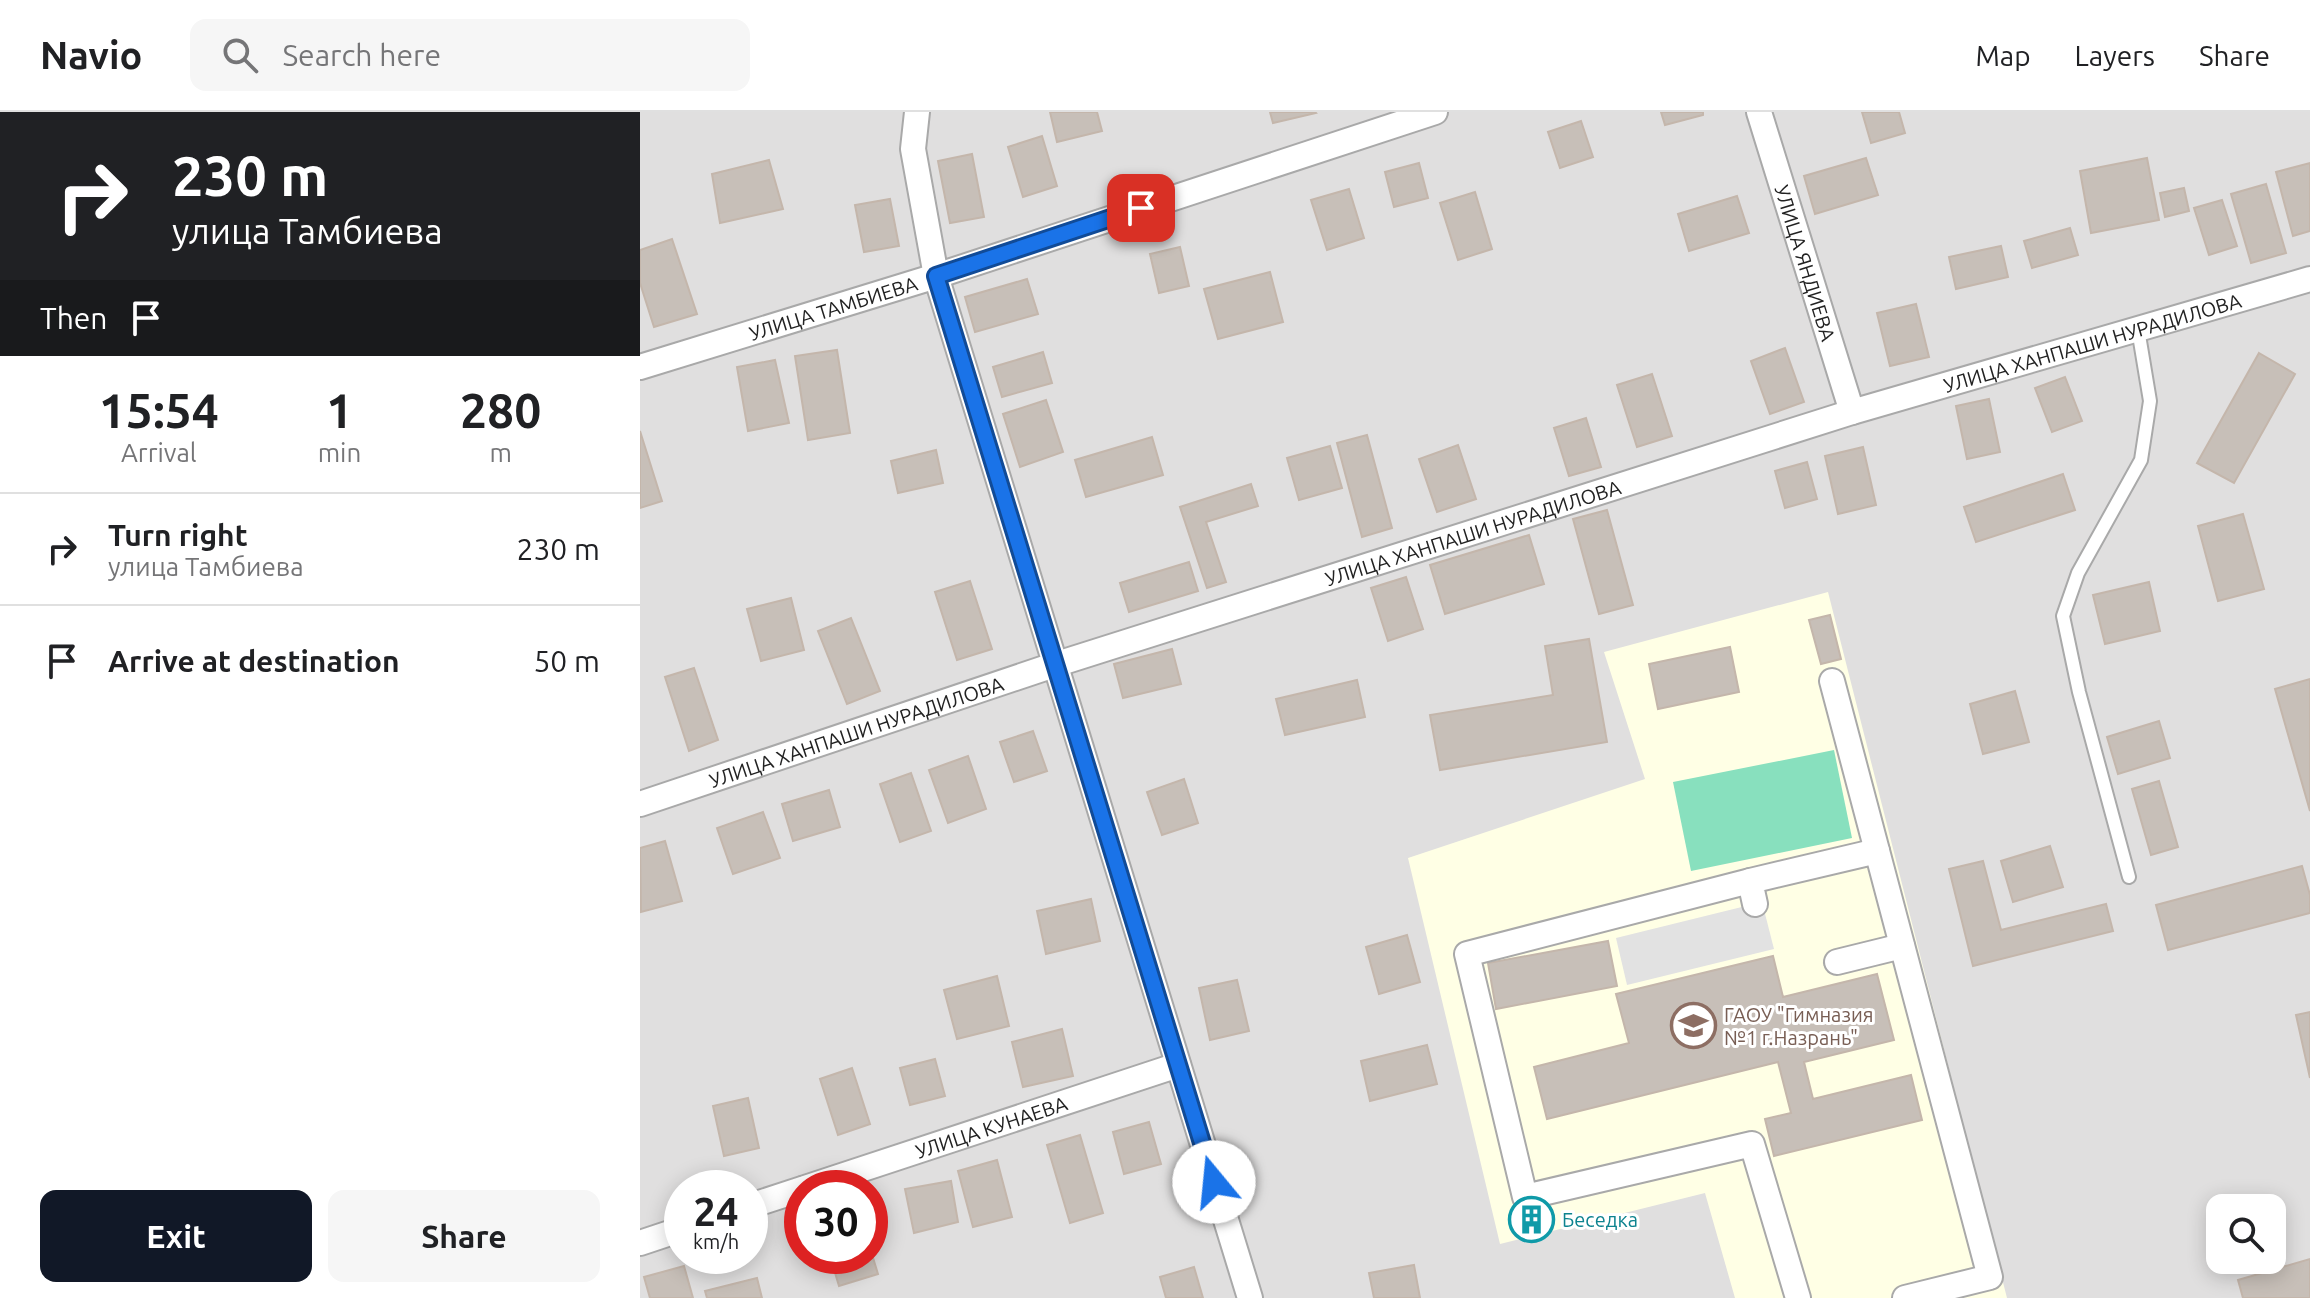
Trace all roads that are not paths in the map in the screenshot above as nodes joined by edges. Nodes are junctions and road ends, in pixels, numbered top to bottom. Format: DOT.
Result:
graph roads {
  1 [pos="917,112"];
  2 [pos="1435,112"];
  3 [pos="1759,112"];
  4 [pos="936,276"];
  5 [pos="2310,279"];
  6 [pos="2138,329"];
  7 [pos="640,367"];
  8 [pos="1852,412"];
  9 [pos="1054,665"];
  10 [pos="1832,681"];
  11 [pos="640,804"];
  12 [pos="1877,851"];
  13 [pos="2129,877"];
  14 [pos="1902,946"];
  15 [pos="1837,962"];
  16 [pos="1178,1065"];
  17 [pos="859,1170"];
  18 [pos="664,1235"];
  19 [pos="640,1243"];
  20 [pos="1250,1298"];
  21 [pos="1798,1298"];
  22 [pos="1905,1298"];
  1 -- 4 [label="street"];
  2 -- 4 [label="street, УЛИЦА ТАМБИЕВА"];
  3 -- 8 [label="street, УЛИЦА ЯНДИЕВА"];
  4 -- 7 [label="street, УЛИЦА ТАМБИЕВА"];
  4 -- 9 [label="street"];
  5 -- 6 [label="street, УЛИЦА ХАНПАШИ НУРАДИЛОВА"];
  6 -- 8 [label="street, УЛИЦА ХАНПАШИ НУРАДИЛОВА"];
  6 -- 13 [label="lane"];
  8 -- 9 [label="street, УЛИЦА ХАНПАШИ НУРАДИЛОВА"];
  9 -- 11 [label="street, УЛИЦА ХАНПАШИ НУРАДИЛОВА"];
  9 -- 16 [label="street"];
  10 -- 12 [label="street"];
  12 -- 14 [label="street"];
  12 -- 21 [label="street"];
  14 -- 15 [label="street"];
  14 -- 22 [label="street"];
  16 -- 17 [label="street, УЛИЦА КУНАЕВА"];
  16 -- 20 [label="street"];
  18 -- 19 [label="street"];
}
